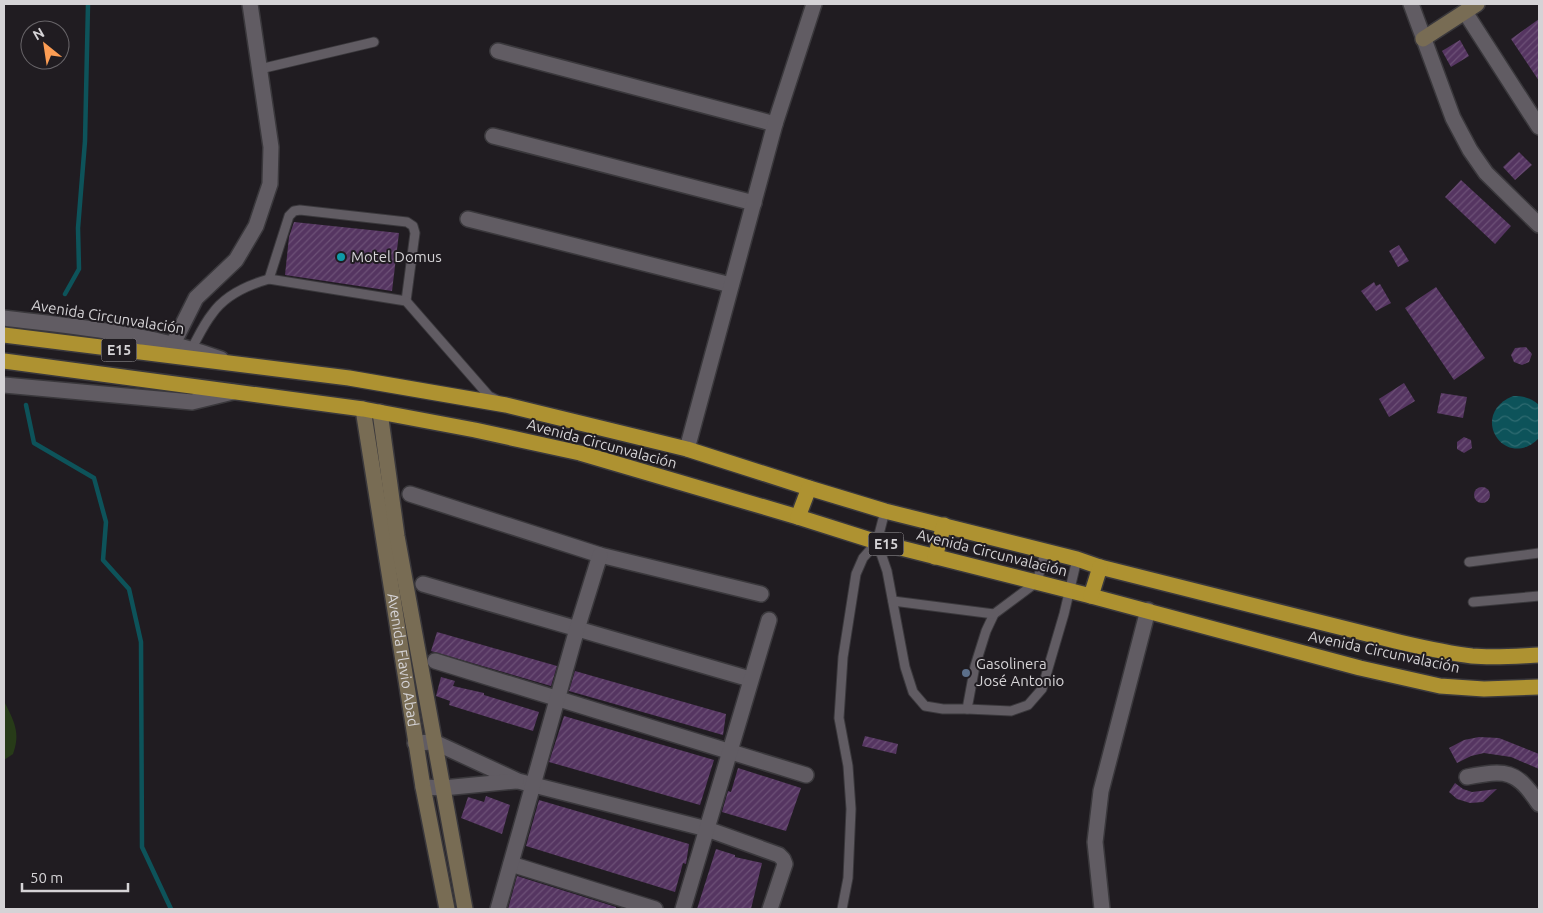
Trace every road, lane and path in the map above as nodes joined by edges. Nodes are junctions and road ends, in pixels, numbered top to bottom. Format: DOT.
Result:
graph roads {
  1 [pos="250,4"];
  2 [pos="814,4"];
  3 [pos="1411,4"];
  4 [pos="1471,8"];
  5 [pos="1423,39"];
  6 [pos="374,42"];
  7 [pos="498,51"];
  8 [pos="260,69"];
  9 [pos="775,124"];
  10 [pos="1539,127"];
  11 [pos="493,136"];
  12 [pos="754,203"];
  13 [pos="1536,217"];
  14 [pos="468,219"];
  15 [pos="269,279"];
  16 [pos="731,285"];
  17 [pos="406,301"];
  18 [pos="4,318"];
  19 [pos="4,336"];
  20 [pos="173,344"];
  21 [pos="192,348"];
  22 [pos="4,362"];
  23 [pos="234,364"];
  24 [pos="4,385"];
  25 [pos="233,392"];
  26 [pos="506,405"];
  27 [pos="362,410"];
  28 [pos="380,412"];
  29 [pos="687,450"];
  30 [pos="809,488"];
  31 [pos="410,494"];
  32 [pos="885,510"];
  33 [pos="798,517"];
  34 [pos="944,525"];
  35 [pos="877,542"];
  36 [pos="1046,552"];
  37 [pos="1539,553"];
  38 [pos="600,555"];
  39 [pos="935,557"];
  40 [pos="1077,559"];
  41 [pos="1469,562"];
  42 [pos="1100,567"];
  43 [pos="1036,582"];
  44 [pos="423,584"];
  45 [pos="1070,590"];
  46 [pos="761,594"];
  47 [pos="1092,596"];
  48 [pos="1539,596"];
  49 [pos="893,601"];
  50 [pos="1473,602"];
  51 [pos="1148,610"];
  52 [pos="994,614"];
  53 [pos="769,620"];
  54 [pos="577,629"];
  55 [pos="1539,655"];
  56 [pos="435,660"];
  57 [pos="750,679"];
  58 [pos="1539,687"];
  59 [pos="558,698"];
  60 [pos="967,709"];
  61 [pos="415,742"];
  62 [pos="434,742"];
  63 [pos="730,752"];
  64 [pos="806,775"];
  65 [pos="1467,776"];
  66 [pos="518,781"];
  67 [pos="534,784"];
  68 [pos="422,787"];
  69 [pos="444,788"];
  70 [pos="1539,804"];
  71 [pos="707,829"];
  72 [pos="511,864"];
  73 [pos="447,909"];
  74 [pos="465,909"];
  75 [pos="498,909"];
  76 [pos="655,909"];
  77 [pos="683,909"];
  78 [pos="770,909"];
  79 [pos="842,909"];
  80 [pos="1102,909"];
  1 -- 8 [label="street"];
  2 -- 9 [label="street"];
  3 -- 5 [label="street"];
  4 -- 5 [label="street"];
  4 -- 10 [label="street"];
  5 -- 13 [label="street"];
  6 -- 8 [label="lane"];
  7 -- 9 [label="street"];
  8 -- 20 [label="street"];
  9 -- 12 [label="street"];
  11 -- 12 [label="street"];
  12 -- 16 [label="street"];
  14 -- 16 [label="street"];
  15 -- 17 [label="lane"];
  15 -- 17 [label="lane"];
  15 -- 21 [label="lane"];
  16 -- 29 [label="street"];
  17 -- 26 [label="lane"];
  18 -- 20 [label="street, Avenida Circunvalación / E15"];
  19 -- 23 [label="highway, Avenida Circunvalación / E15"];
  20 -- 21 [label="street, Avenida Circunvalación / E15"];
  21 -- 23 [label="street, Avenida Circunvalación / E15"];
  22 -- 25 [label="highway, Avenida Circunvalación / E15"];
  23 -- 26 [label="highway, Avenida Circunvalación / E15"];
  24 -- 25 [label="street, Avenida Circunvalación / E15"];
  25 -- 27 [label="highway, Avenida Circunvalación / E15"];
  26 -- 29 [label="highway, Avenida Circunvalación / E15"];
  27 -- 28 [label="highway, Avenida Circunvalación / E15"];
  27 -- 61 [label="street, Avenida Flavio Abad"];
  28 -- 33 [label="highway, Avenida Circunvalación / E15"];
  28 -- 62 [label="street, Avenida Flavio Abad"];
  29 -- 30 [label="highway, Avenida Circunvalación / E15"];
  30 -- 32 [label="highway, Avenida Circunvalación / E15"];
  30 -- 33 [label="highway"];
  31 -- 38 [label="street"];
  32 -- 34 [label="highway, Avenida Circunvalación / E15"];
  32 -- 35 [label="lane"];
  33 -- 35 [label="highway, Avenida Circunvalación / E15"];
  34 -- 36 [label="highway, Avenida Circunvalación / E15"];
  34 -- 39 [label="highway"];
  35 -- 39 [label="highway, Avenida Circunvalación / E15"];
  35 -- 49 [label="lane"];
  35 -- 79 [label="lane"];
  36 -- 40 [label="highway, Avenida Circunvalación / E15"];
  36 -- 43 [label="lane"];
  37 -- 41 [label="lane"];
  38 -- 46 [label="street"];
  38 -- 54 [label="street"];
  39 -- 43 [label="highway, Avenida Circunvalación / E15"];
  40 -- 42 [label="highway, Avenida Circunvalación / E15"];
  40 -- 45 [label="lane"];
  42 -- 47 [label="highway"];
  42 -- 55 [label="highway, Avenida Circunvalación / E15"];
  43 -- 45 [label="highway, Avenida Circunvalación / E15"];
  43 -- 52 [label="lane"];
  44 -- 54 [label="street"];
  45 -- 47 [label="highway, Avenida Circunvalación / E15"];
  45 -- 60 [label="lane"];
  47 -- 51 [label="highway, Avenida Circunvalación / E15"];
  48 -- 50 [label="lane"];
  49 -- 52 [label="lane"];
  49 -- 60 [label="lane"];
  51 -- 58 [label="highway, Avenida Circunvalación / E15"];
  51 -- 80 [label="street"];
  52 -- 60 [label="lane"];
  53 -- 57 [label="street"];
  54 -- 57 [label="street"];
  54 -- 59 [label="street"];
  56 -- 59 [label="street"];
  57 -- 63 [label="street"];
  59 -- 63 [label="street"];
  59 -- 67 [label="street"];
  61 -- 62 [label="street"];
  61 -- 68 [label="street, Avenida Flavio Abad"];
  62 -- 66 [label="street"];
  62 -- 69 [label="street, Avenida Flavio Abad"];
  63 -- 64 [label="street"];
  63 -- 71 [label="street"];
  65 -- 70 [label="street"];
  66 -- 67 [label="street"];
  66 -- 69 [label="street"];
  67 -- 71 [label="street"];
  67 -- 72 [label="street"];
  68 -- 69 [label="street"];
  68 -- 73 [label="street, Avenida Flavio Abad"];
  69 -- 74 [label="street, Avenida Flavio Abad"];
  71 -- 77 [label="street"];
  71 -- 78 [label="street"];
  72 -- 75 [label="street"];
  72 -- 76 [label="street"];
}
